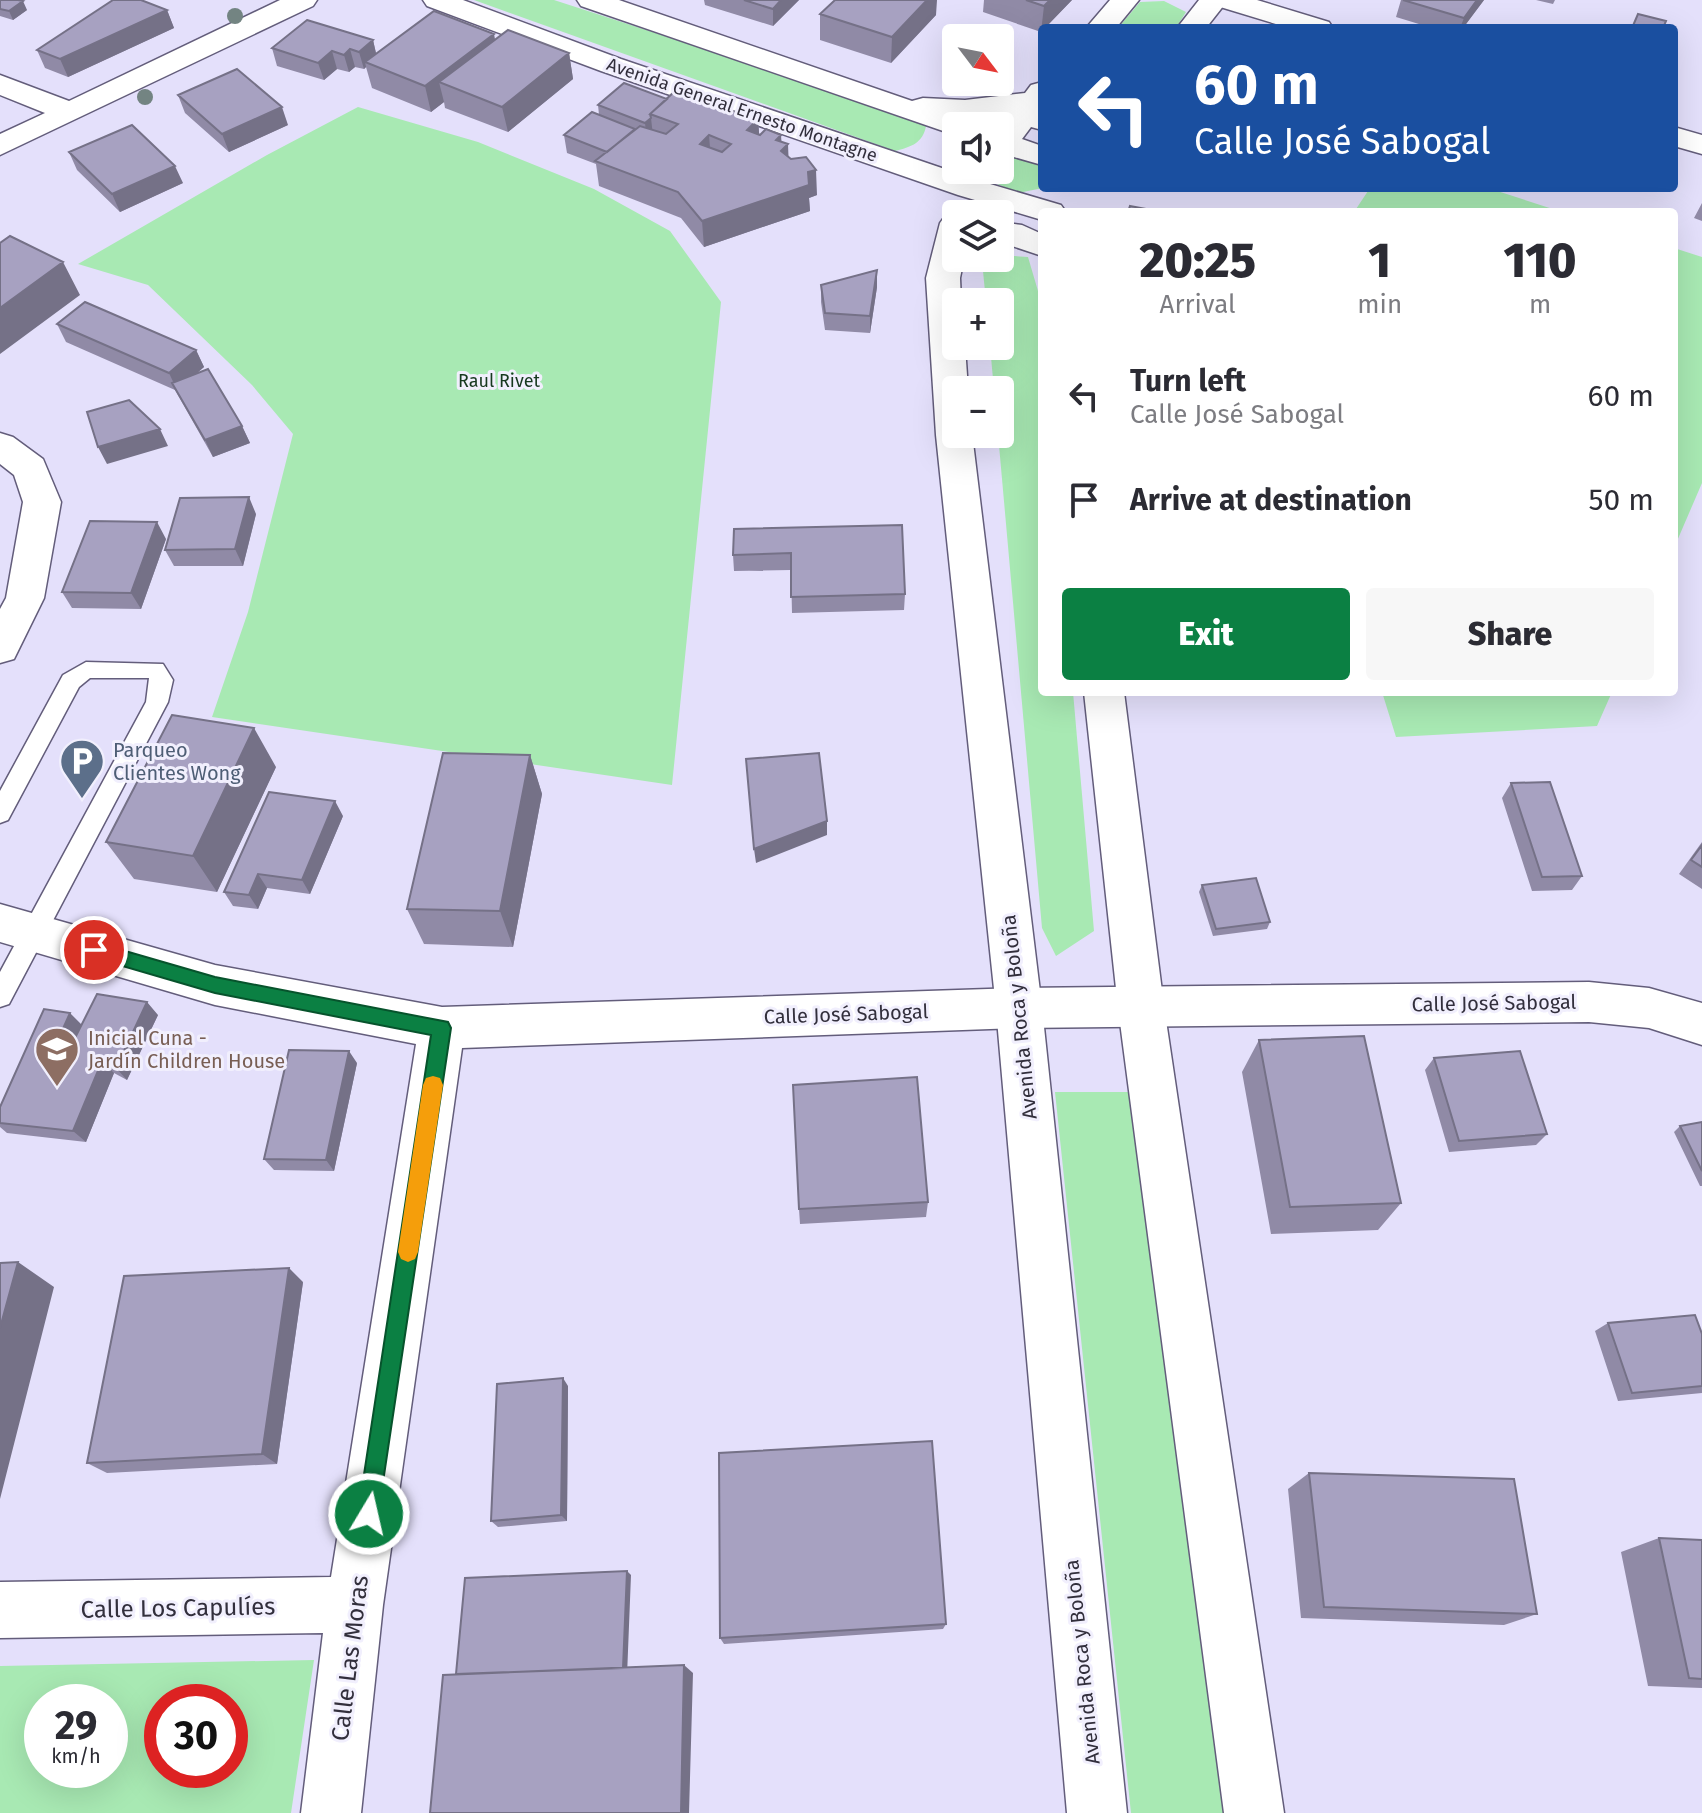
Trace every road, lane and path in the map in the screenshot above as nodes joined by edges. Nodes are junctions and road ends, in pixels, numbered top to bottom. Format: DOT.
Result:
graph roads {
  1 [pos="303,0"];
  2 [pos="437,0"];
  3 [pos="591,0"];
  4 [pos="1125,0"];
  5 [pos="1214,0"];
  6 [pos="1227,0"];
  7 [pos="1104,24"];
  8 [pos="1194,24"];
  9 [pos="1306,24"];
  10 [pos="0,84"];
  11 [pos="1038,104"];
  12 [pos="1038,105"];
  13 [pos="905,106"];
  14 [pos="69,112"];
  15 [pos="942,121"];
  16 [pos="1014,130"];
  17 [pos="1678,137"];
  18 [pos="1702,145"];
  19 [pos="0,146"];
  20 [pos="942,148"];
  21 [pos="1014,148"];
  22 [pos="868,154"];
  23 [pos="1038,155"];
  24 [pos="898,164"];
  25 [pos="942,203"];
  26 [pos="942,205"];
  27 [pos="1014,212"];
  28 [pos="1038,212"];
  29 [pos="1014,233"];
  30 [pos="1038,244"];
  31 [pos="944,272"];
  32 [pos="0,446"];
  33 [pos="0,648"];
  34 [pos="1104,696"];
  35 [pos="0,813"];
  36 [pos="17,928"];
  37 [pos="0,996"];
  38 [pos="1141,1007"];
  39 [pos="1019,1008"];
  40 [pos="1702,1024"];
  41 [pos="442,1028"];
  42 [pos="355,1605"];
  43 [pos="0,1610"];
  44 [pos="331,1813"];
  45 [pos="1097,1813"];
  46 [pos="1254,1813"];
  1 -- 14 [label="main road"];
  2 -- 22 [label="main road, Avenida General Ernesto Montagne"];
  3 -- 13 [label="main road"];
  4 -- 7 [label="main road"];
  5 -- 8 [label="main road"];
  6 -- 9 [label="main road"];
  10 -- 14 [label="main road"];
  11 -- 13 [label="main road"];
  12 -- 16 [label="main road"];
  13 -- 15 [label="main road"];
  14 -- 19 [label="main road"];
  17 -- 18 [label="main road"];
  20 -- 24 [label="main road"];
  21 -- 23 [label="main road"];
  22 -- 24 [label="main road, Avenida General Ernesto Montagne"];
  22 -- 26 [label="main road"];
  24 -- 25 [label="main road, Avenida General Ernesto Montagne"];
  27 -- 28 [label="main road, Avenida General Ernesto Montagne"];
  29 -- 30 [label="main road"];
  31 -- 39 [label="main road, Avenida Roca y Boloña"];
  32 -- 33 [label="main road"];
  34 -- 38 [label="main road"];
  35 -- 36 [label="lane"];
  36 -- 37 [label="lane"];
  36 -- 41 [label="main road, Calle José Sabogal"];
  38 -- 39 [label="main road, Calle José Sabogal"];
  38 -- 40 [label="main road, Calle José Sabogal"];
  38 -- 46 [label="main road"];
  39 -- 41 [label="main road, Calle José Sabogal"];
  39 -- 45 [label="main road, Avenida Roca y Boloña"];
  41 -- 42 [label="main road, Calle Las Moras"];
  42 -- 43 [label="main road, Calle Los Capulíes"];
  42 -- 44 [label="main road, Calle Las Moras"];
}
